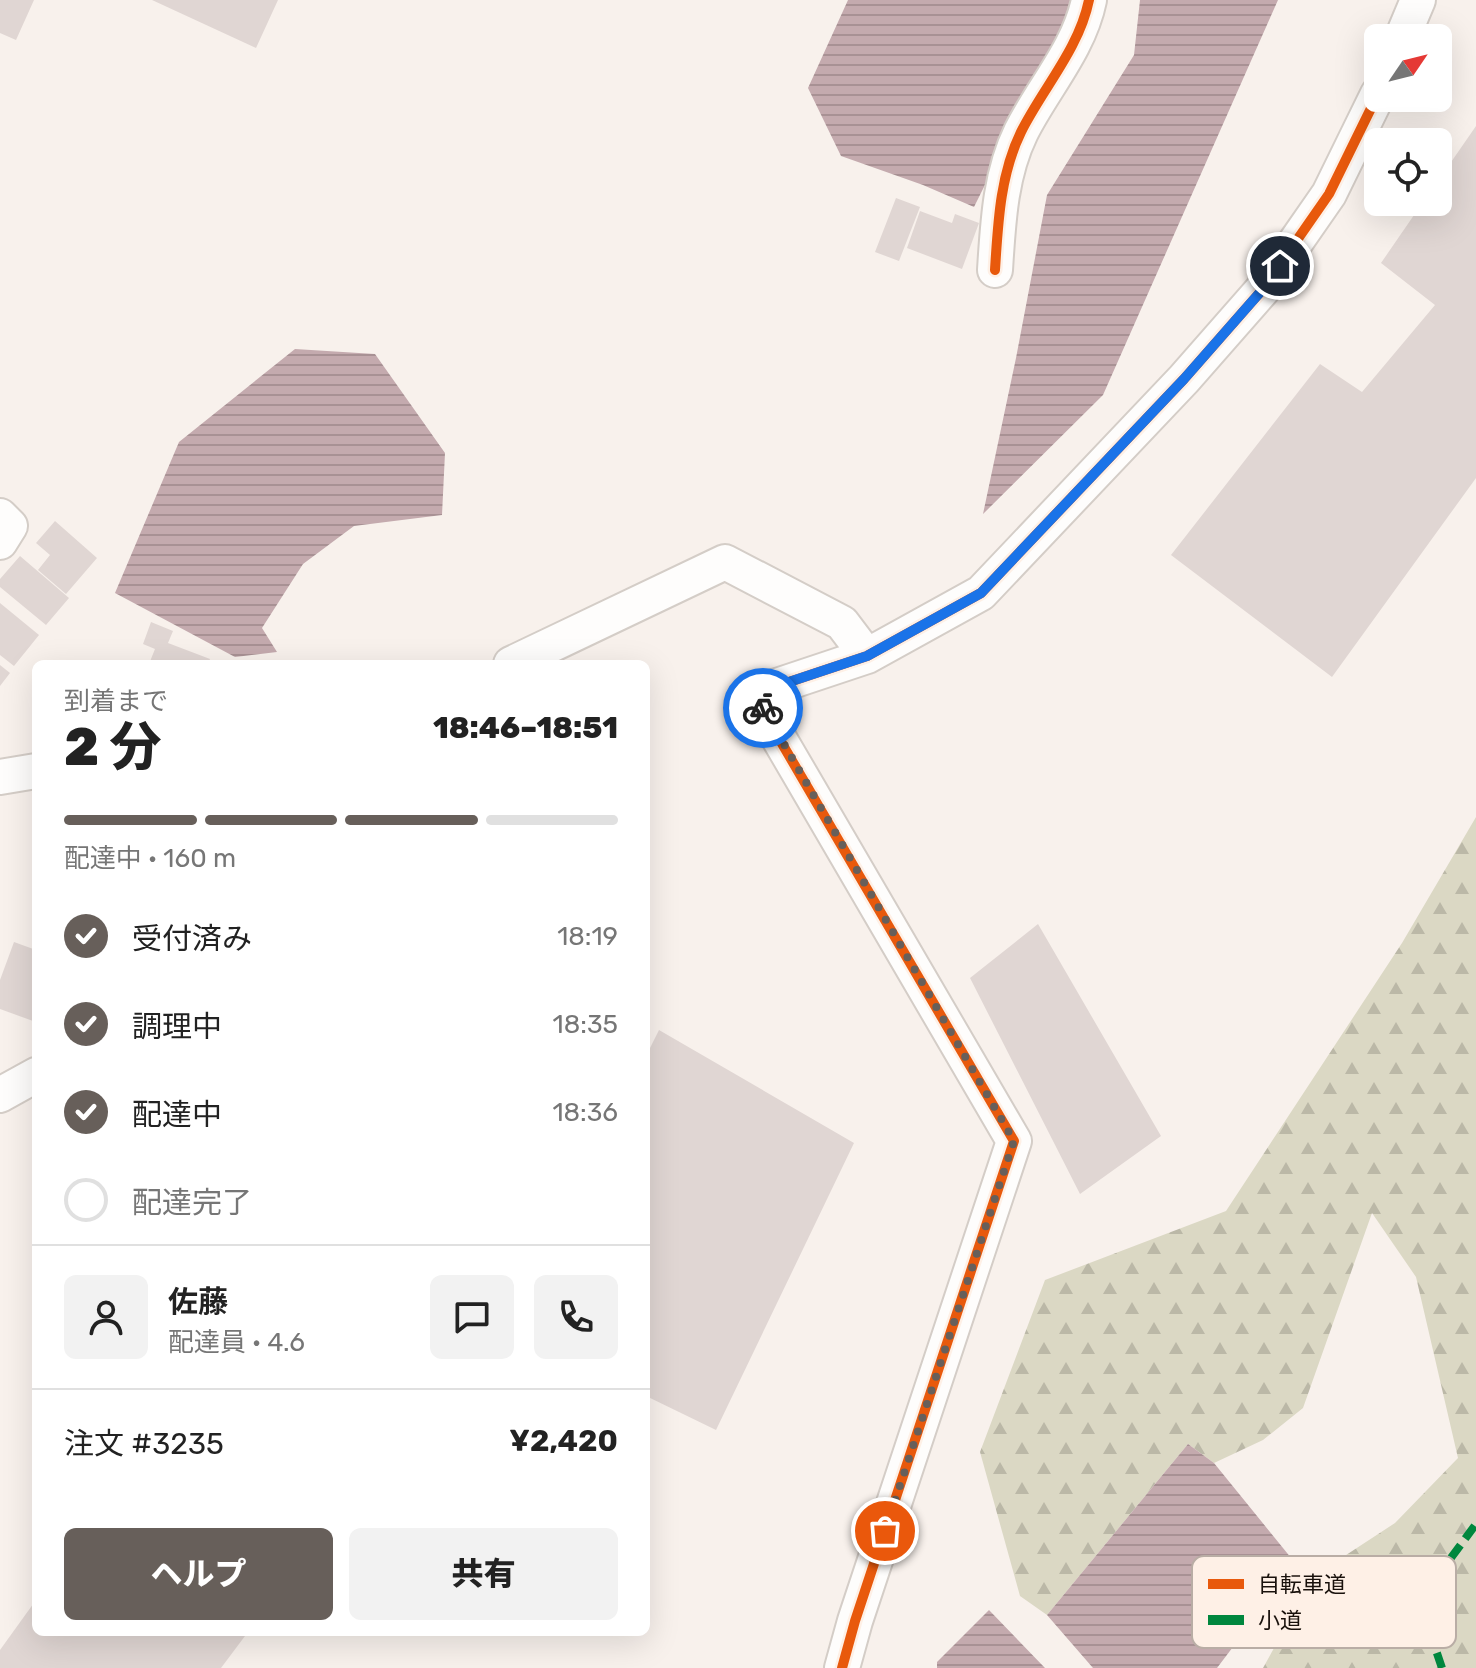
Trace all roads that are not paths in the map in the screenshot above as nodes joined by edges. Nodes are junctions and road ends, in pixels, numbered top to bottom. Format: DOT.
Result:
graph roads {
  1 [pos="1089,0"];
  2 [pos="1418,0"];
  3 [pos="1408,24"];
  4 [pos="1369,112"];
  5 [pos="995,270"];
  6 [pos="0,516"];
  7 [pos="0,542"];
  8 [pos="867,656"];
  9 [pos="519,660"];
  10 [pos="32,772"];
  11 [pos="0,777"];
  12 [pos="32,1077"];
  13 [pos="0,1095"];
  14 [pos="842,1668"];
  1 -- 5 [label="street"];
  2 -- 3 [label="street"];
  4 -- 8 [label="street"];
  6 -- 7 [label="street"];
  8 -- 9 [label="street"];
  8 -- 14 [label="street"];
  10 -- 11 [label="street"];
  12 -- 13 [label="street"];
}
